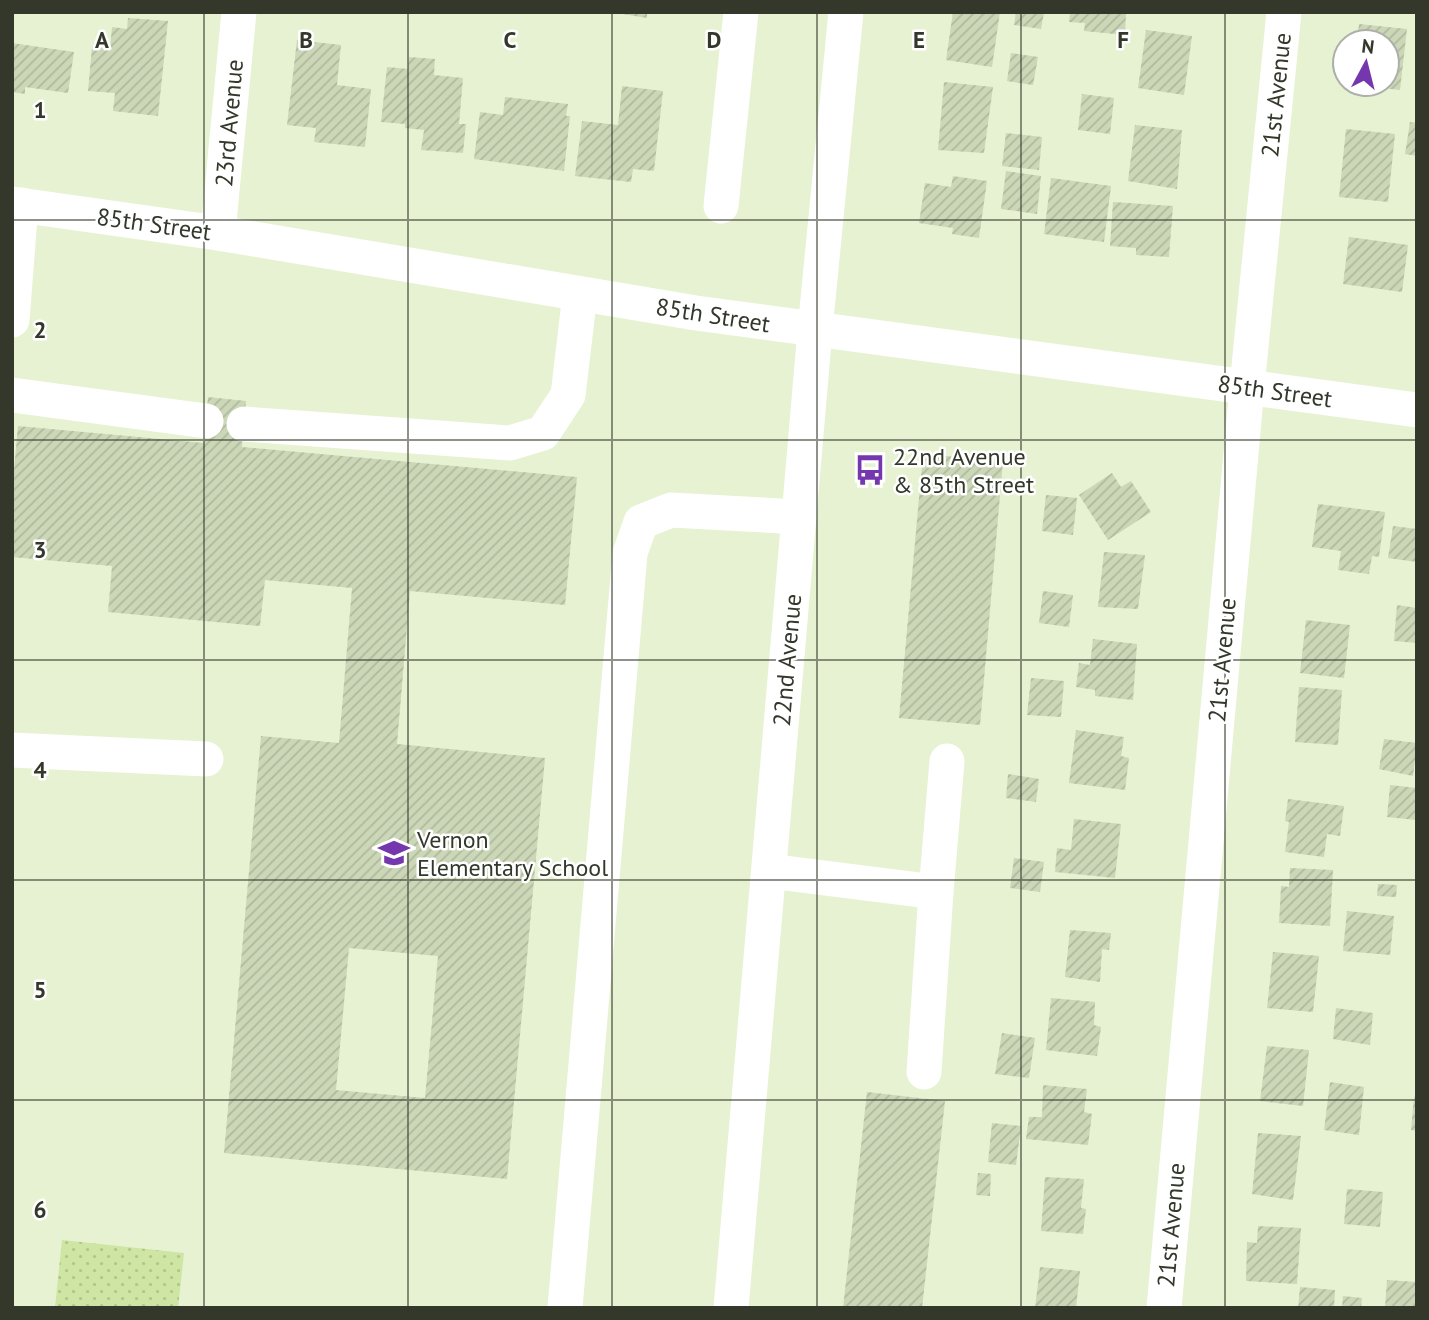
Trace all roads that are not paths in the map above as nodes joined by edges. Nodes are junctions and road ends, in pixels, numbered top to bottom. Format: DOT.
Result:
graph roads {
  1 [pos="239,12"];
  2 [pos="741,12"];
  3 [pos="846,12"];
  4 [pos="1284,12"];
  5 [pos="17,205"];
  6 [pos="721,206"];
  7 [pos="218,233"];
  8 [pos="580,294"];
  9 [pos="12,320"];
  10 [pos="815,330"];
  11 [pos="1247,387"];
  12 [pos="12,395"];
  13 [pos="1417,410"];
  14 [pos="206,421"];
  15 [pos="244,424"];
  16 [pos="799,517"];
  17 [pos="12,750"];
  18 [pos="206,759"];
  19 [pos="947,761"];
  20 [pos="769,871"];
  21 [pos="936,892"];
  22 [pos="924,1072"];
  23 [pos="565,1308"];
  24 [pos="731,1308"];
  25 [pos="1164,1308"];
  1 -- 7 [label="street, 23rd Avenue"];
  2 -- 6 [label="street"];
  3 -- 10 [label="street, 22nd Avenue"];
  4 -- 11 [label="street, 21st Avenue"];
  5 -- 7 [label="street, 85th Street"];
  5 -- 9 [label="street"];
  7 -- 8 [label="street, 85th Street"];
  8 -- 10 [label="street, 85th Street"];
  8 -- 15 [label="street"];
  10 -- 11 [label="street, 85th Street"];
  10 -- 16 [label="street, 22nd Avenue"];
  11 -- 13 [label="street, 85th Street"];
  11 -- 25 [label="street, 21st Avenue"];
  12 -- 14 [label="street"];
  16 -- 20 [label="street, 22nd Avenue"];
  16 -- 23 [label="street"];
  17 -- 18 [label="street"];
  19 -- 21 [label="street"];
  20 -- 21 [label="street"];
  20 -- 24 [label="street, 22nd Avenue"];
  21 -- 22 [label="street"];
}
